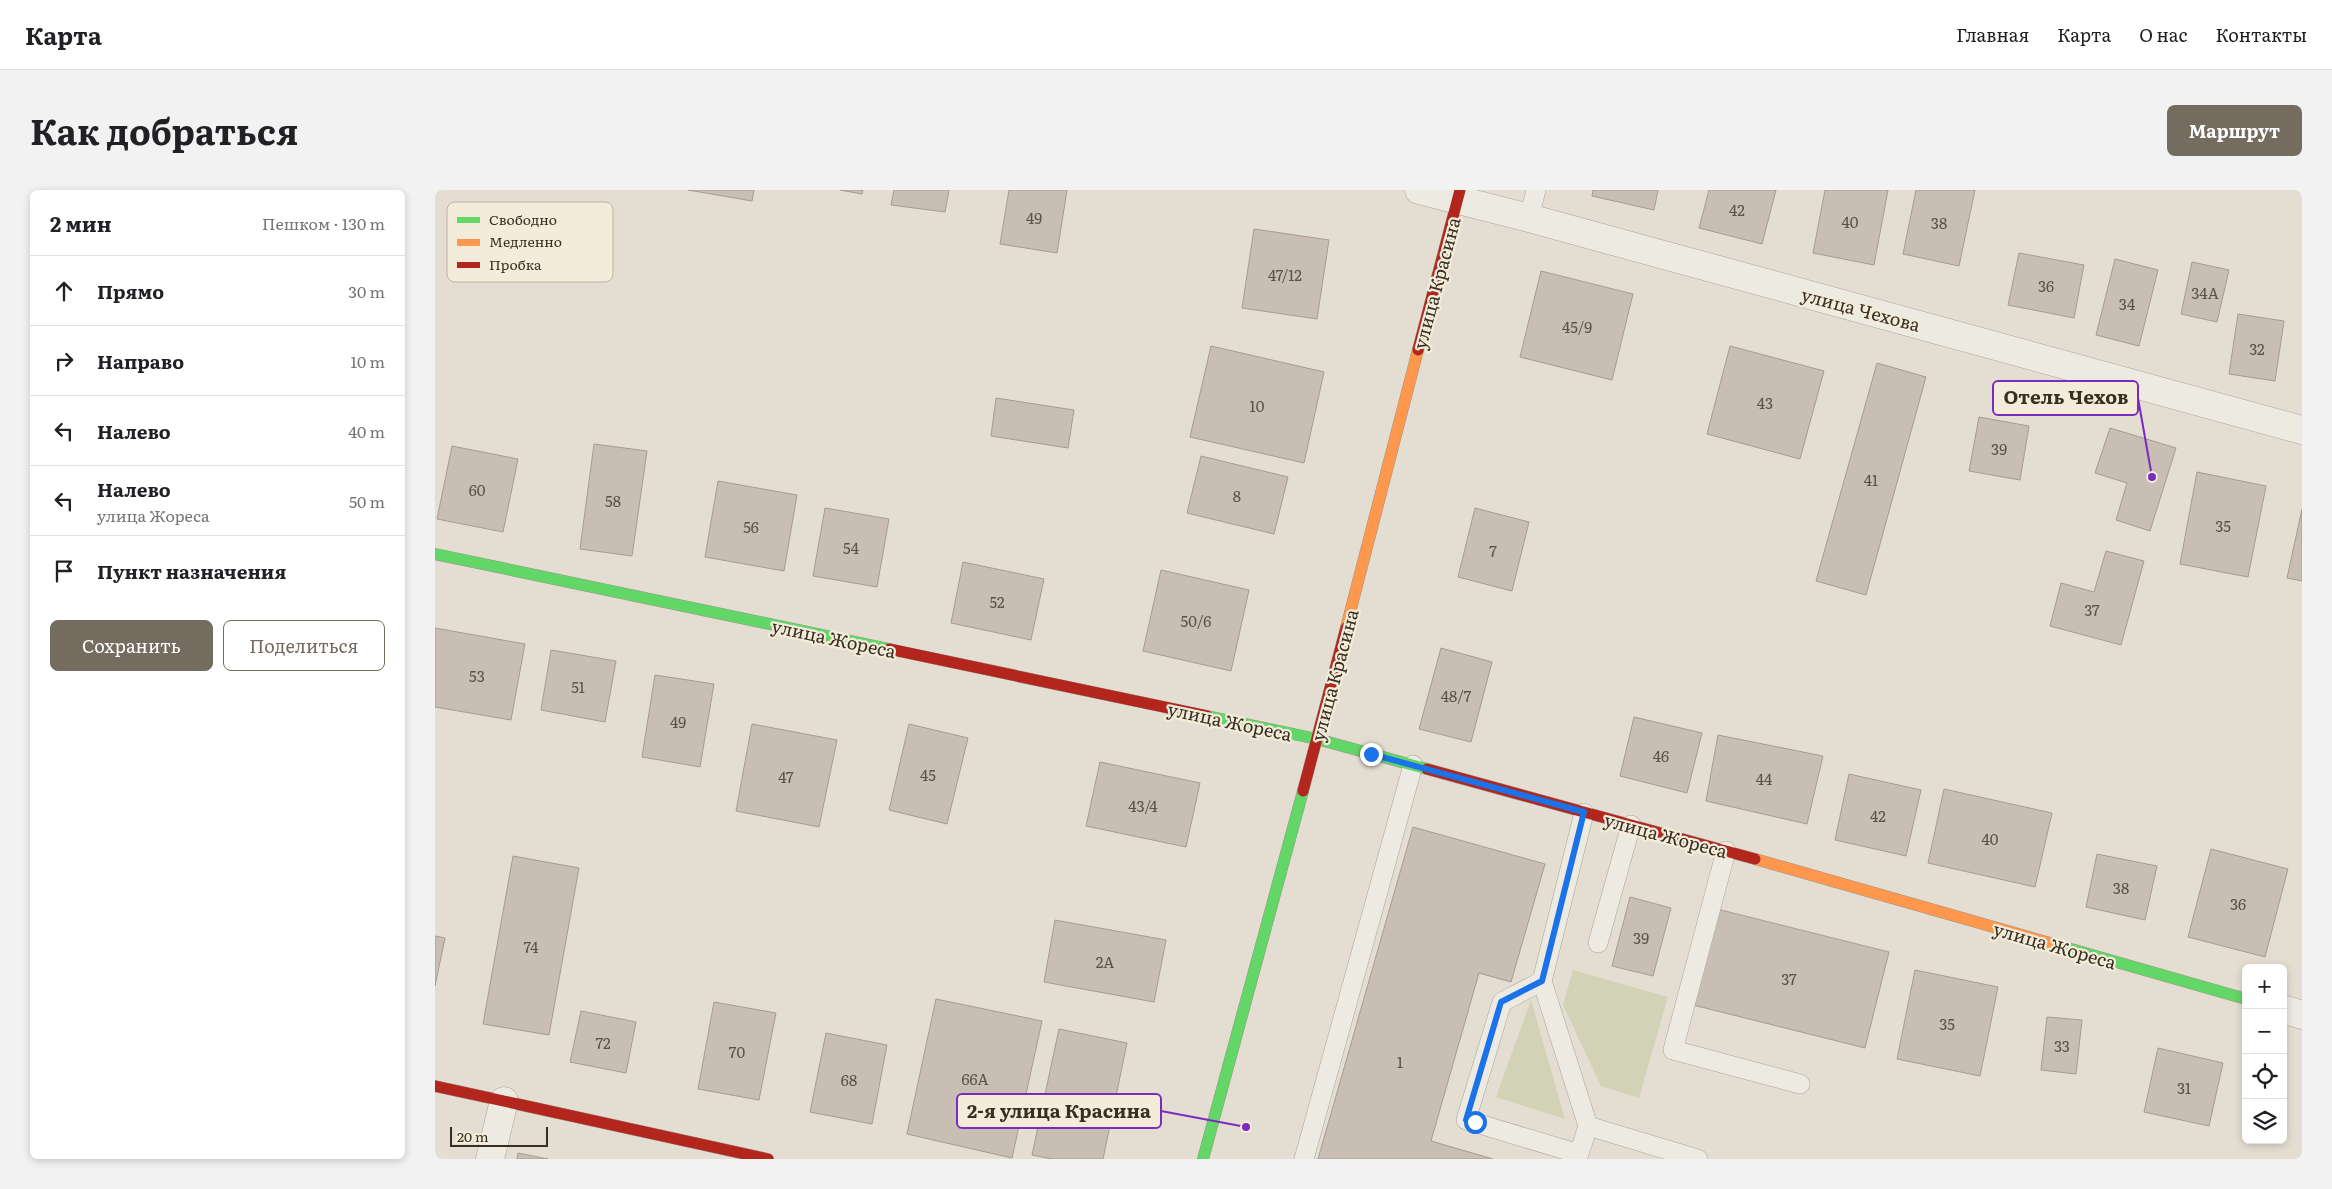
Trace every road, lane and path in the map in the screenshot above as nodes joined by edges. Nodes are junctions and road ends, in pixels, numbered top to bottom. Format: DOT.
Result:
graph roads {
  1 [pos="1419,190"];
  2 [pos="1537,190"];
  3 [pos="1459,194"];
  4 [pos="1529,218"];
  5 [pos="2302,430"];
  6 [pos="435,554"];
  7 [pos="1317,739"];
  8 [pos="1413,765"];
  9 [pos="1584,812"];
  10 [pos="1631,825"];
  11 [pos="1726,851"];
  12 [pos="1598,943"];
  13 [pos="1542,981"];
  14 [pos="2242,998"];
  15 [pos="2287,1010"];
  16 [pos="2302,1015"];
  17 [pos="1800,1084"];
  18 [pos="435,1086"];
  19 [pos="503,1101"];
  20 [pos="1588,1126"];
  21 [pos="490,1159"];
  22 [pos="768,1159"];
  23 [pos="1203,1159"];
  24 [pos="1304,1159"];
  25 [pos="1698,1159"];
  1 -- 3 [label="street, улица Чехова"];
  2 -- 4 [label="lane"];
  3 -- 4 [label="street, улица Чехова"];
  3 -- 7 [label="street, улица Красина"];
  4 -- 5 [label="street, улица Чехова"];
  6 -- 7 [label="street, улица Жореса"];
  7 -- 8 [label="street, улица Жореса"];
  7 -- 23 [label="street, улица Красина"];
  8 -- 9 [label="street, улица Жореса"];
  8 -- 24 [label="lane"];
  9 -- 10 [label="street, улица Жореса"];
  9 -- 13 [label="lane"];
  10 -- 11 [label="street, улица Жореса"];
  10 -- 12 [label="lane"];
  11 -- 14 [label="street, улица Жореса"];
  11 -- 17 [label="lane"];
  13 -- 20 [label="lane"];
  13 -- 20 [label="lane"];
  15 -- 16 [label="street"];
  18 -- 19 [label="street"];
  19 -- 21 [label="street"];
  19 -- 22 [label="street"];
  20 -- 25 [label="lane"];
}
